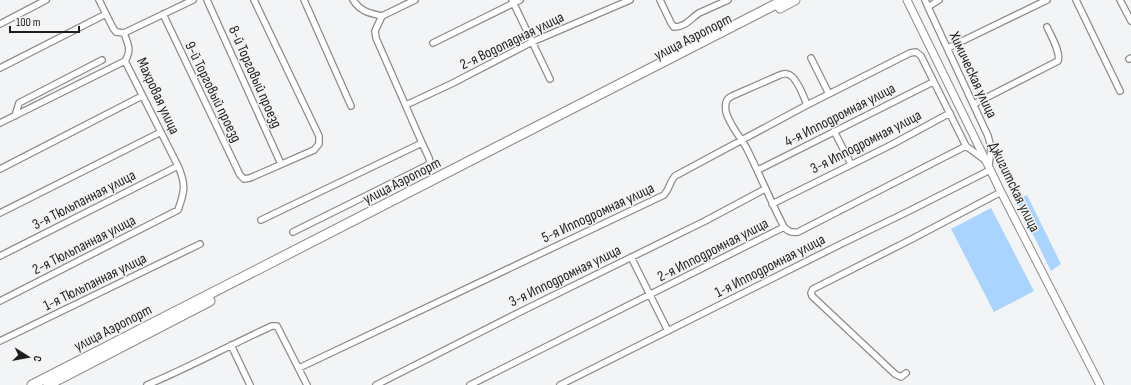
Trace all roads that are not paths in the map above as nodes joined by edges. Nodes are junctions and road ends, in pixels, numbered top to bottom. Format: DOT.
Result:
graph roads {
  1 [pos="46,0"];
  2 [pos="99,0"];
  3 [pos="193,0"];
  4 [pos="207,0"];
  5 [pos="254,0"];
  6 [pos="304,0"];
  7 [pos="353,0"];
  8 [pos="415,0"];
  9 [pos="520,0"];
  10 [pos="630,0"];
  11 [pos="660,0"];
  12 [pos="728,0"];
  13 [pos="784,0"];
  14 [pos="795,0"];
  15 [pos="907,0"];
  16 [pos="925,0"];
  17 [pos="939,0"];
  18 [pos="1047,0"];
  19 [pos="1076,0"];
  20 [pos="1120,0"];
  21 [pos="512,2"];
  22 [pos="928,7"];
  23 [pos="106,14"];
  24 [pos="163,14"];
  25 [pos="382,16"];
  26 [pos="1131,22"];
  27 [pos="0,24"];
  28 [pos="1047,27"];
  29 [pos="124,33"];
  30 [pos="532,42"];
  31 [pos="434,43"];
  32 [pos="948,48"];
  33 [pos="811,58"];
  34 [pos="102,60"];
  35 [pos="125,61"];
  36 [pos="0,68"];
  37 [pos="550,79"];
  38 [pos="933,82"];
  39 [pos="1120,91"];
  40 [pos="829,94"];
  41 [pos="142,96"];
  42 [pos="807,104"];
  43 [pos="974,104"];
  44 [pos="406,105"];
  45 [pos="351,106"];
  46 [pos="950,113"];
  47 [pos="15,116"];
  48 [pos="0,123"];
  49 [pos="834,131"];
  50 [pos="161,132"];
  51 [pos="742,140"];
  52 [pos="422,143"];
  53 [pos="966,146"];
  54 [pos="281,164"];
  55 [pos="851,164"];
  56 [pos="178,166"];
  57 [pos="988,166"];
  58 [pos="0,169"];
  59 [pos="758,170"];
  60 [pos="765,189"];
  61 [pos="1000,192"];
  62 [pos="772,204"];
  63 [pos="178,210"];
  64 [pos="0,213"];
  65 [pos="261,220"];
  66 [pos="784,227"];
  67 [pos="293,232"];
  68 [pos="200,244"];
  69 [pos="0,256"];
  70 [pos="631,257"];
  71 [pos="650,294"];
  72 [pos="0,301"];
  73 [pos="668,331"];
  74 [pos="0,341"];
  75 [pos="231,345"];
  76 [pos="299,368"];
  77 [pos="906,373"];
  78 [pos="32,385"];
  79 [pos="48,385"];
  80 [pos="147,385"];
  81 [pos="250,385"];
  82 [pos="307,385"];
  83 [pos="376,385"];
  84 [pos="470,385"];
  85 [pos="560,385"];
  86 [pos="1100,385"];
  1 -- 27 [label="street"];
  2 -- 23 [label="street"];
  3 -- 24 [label="street"];
  4 -- 54 [label="street, 8-й Торговый проезд"];
  5 -- 54 [label="street"];
  6 -- 45 [label="street"];
  7 -- 25 [label="street"];
  8 -- 25 [label="street"];
  9 -- 21 [label="street"];
  10 -- 30 [label="street, 2-я Водопадная улица"];
  11 -- 12 [label="street"];
  13 -- 78 [label="main road, улица Аэропорт"];
  14 -- 79 [label="main road, улица Аэропорт"];
  15 -- 57 [label="street, Джигитская улица"];
  16 -- 22 [label="street, Химическая улица"];
  17 -- 22 [label="street"];
  18 -- 32 [label="street"];
  19 -- 39 [label="street"];
  20 -- 26 [label="street"];
  21 -- 30 [label="street"];
  21 -- 31 [label="street"];
  22 -- 32 [label="street, Химическая улица"];
  23 -- 29 [label="street"];
  23 -- 36 [label="street"];
  24 -- 29 [label="street"];
  24 -- 54 [label="street, 9-й Торговый проезд"];
  25 -- 44 [label="street"];
  28 -- 43 [label="street"];
  29 -- 35 [label="street, Махровая улица"];
  30 -- 37 [label="street"];
  30 -- 44 [label="street, 2-я Водопадная улица"];
  32 -- 43 [label="street, Химическая улица"];
  33 -- 40 [label="street"];
  34 -- 47 [label="street"];
  35 -- 41 [label="street, Махровая улица"];
  35 -- 47 [label="street"];
  38 -- 40 [label="street, 5-я Ипподромная улица"];
  38 -- 46 [label="street"];
  38 -- 49 [label="street, 4-я Ипподромная улица"];
  40 -- 42 [label="street, 5-я Ипподромная улица"];
  41 -- 50 [label="street, Махровая улица"];
  41 -- 58 [label="street"];
  42 -- 51 [label="street, 5-я Ипподромная улица"];
  42 -- 51 [label="street"];
  43 -- 57 [label="street, Химическая улица"];
  44 -- 52 [label="street"];
  46 -- 53 [label="street"];
  46 -- 55 [label="street, 3-я Ипподромная улица"];
  47 -- 48 [label="street"];
  49 -- 55 [label="street"];
  49 -- 59 [label="street, 4-я Ипподромная улица"];
  50 -- 56 [label="street, Махровая улица"];
  50 -- 64 [label="street"];
  51 -- 59 [label="street"];
  51 -- 76 [label="street, 5-я Ипподромная улица"];
  52 -- 65 [label="street"];
  52 -- 67 [label="street"];
  53 -- 57 [label="street"];
  53 -- 66 [label="street, 2-я Ипподромная улица"];
  55 -- 62 [label="street, 3-я Ипподромная улица"];
  56 -- 63 [label="street, Махровая улица"];
  56 -- 69 [label="street, 3-я Тюльпанная улица"];
  57 -- 61 [label="street, Джигитская улица"];
  57 -- 73 [label="street, 1-я Ипподромная улица"];
  59 -- 60 [label="street"];
  60 -- 62 [label="street"];
  60 -- 70 [label="street, 3-я Ипподромная улица"];
  61 -- 77 [label="street"];
  61 -- 86 [label="street, Джигитская улица"];
  62 -- 66 [label="street"];
  63 -- 72 [label="street, 2-я Тюльпанная улица"];
  66 -- 71 [label="street, 2-я Ипподромная улица"];
  68 -- 74 [label="street, 1-я Тюльпанная улица"];
  70 -- 71 [label="street"];
  70 -- 83 [label="street, 3-я Ипподромная улица"];
  71 -- 73 [label="street"];
  71 -- 84 [label="street, 2-я Ипподромная улица"];
  73 -- 85 [label="street, 1-я Ипподромная улица"];
  75 -- 76 [label="street"];
  75 -- 80 [label="street"];
  75 -- 81 [label="street"];
  76 -- 82 [label="street"];
}
